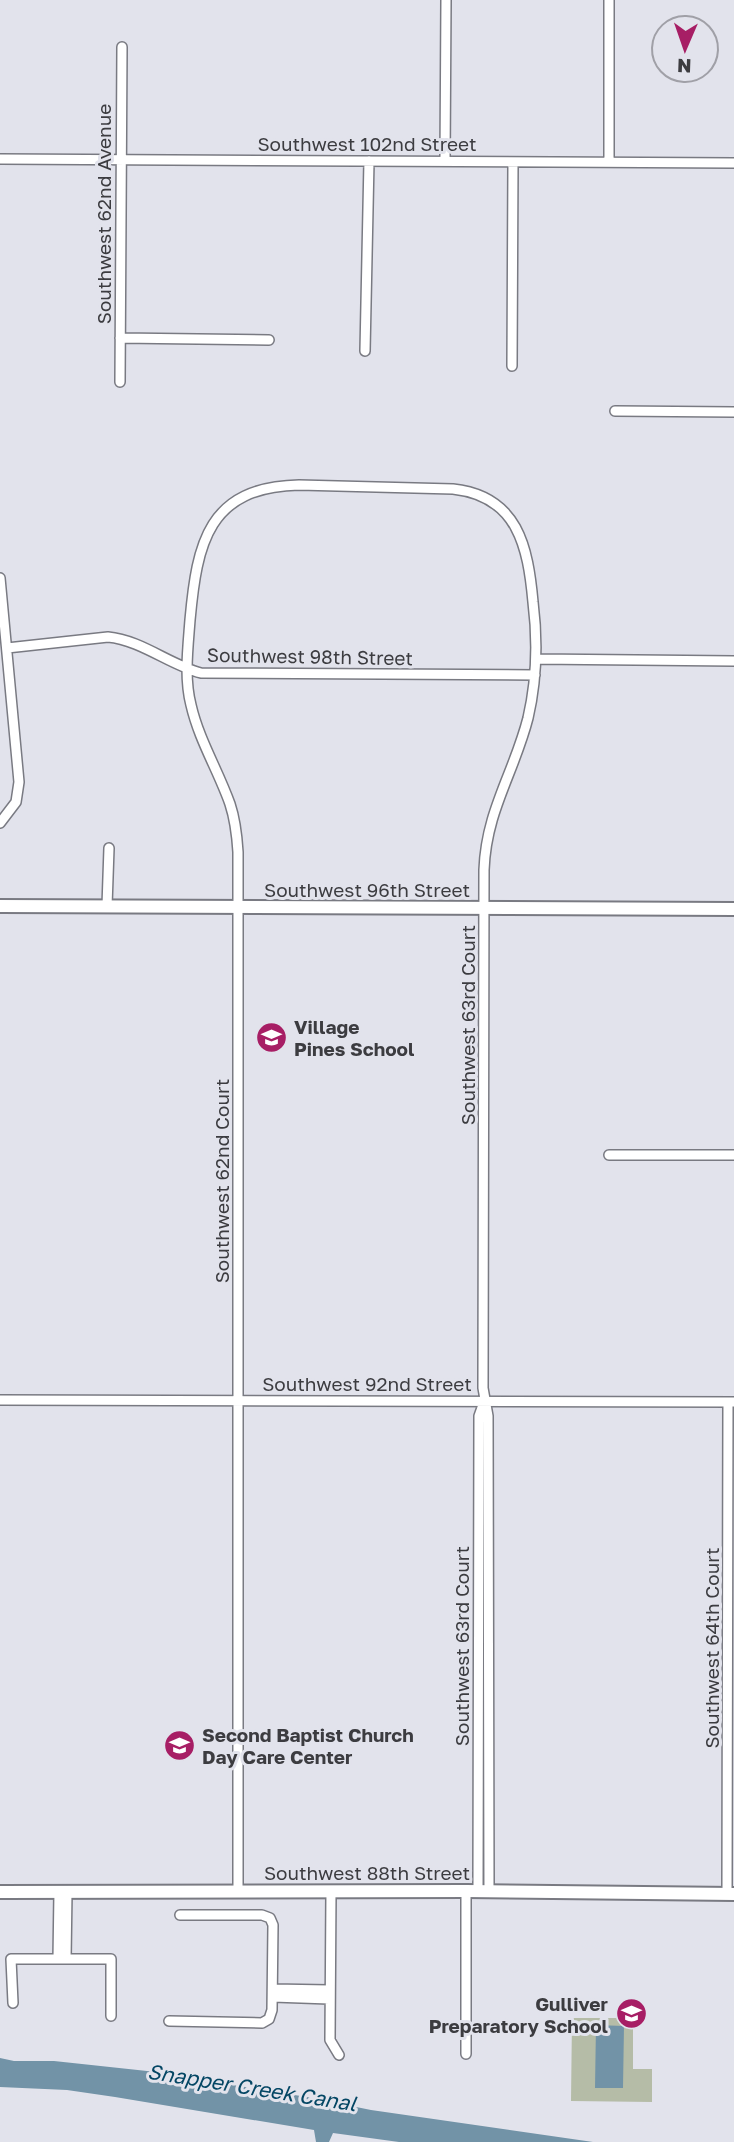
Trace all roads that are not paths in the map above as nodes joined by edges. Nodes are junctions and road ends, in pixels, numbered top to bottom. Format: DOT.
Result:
graph roads {
  1 [pos="446,0"];
  2 [pos="609,0"];
  3 [pos="122,47"];
  4 [pos="0,159"];
  5 [pos="122,160"];
  6 [pos="369,161"];
  7 [pos="445,161"];
  8 [pos="513,162"];
  9 [pos="609,162"];
  10 [pos="734,163"];
  11 [pos="120,338"];
  12 [pos="269,340"];
  13 [pos="365,351"];
  14 [pos="512,366"];
  15 [pos="120,382"];
  16 [pos="615,411"];
  17 [pos="734,412"];
  18 [pos="492,502"];
  19 [pos="0,578"];
  20 [pos="7,648"];
  21 [pos="537,659"];
  22 [pos="734,661"];
  23 [pos="188,669"];
  24 [pos="536,675"];
  25 [pos="0,823"];
  26 [pos="109,848"];
  27 [pos="0,906"];
  28 [pos="107,906"];
  29 [pos="239,907"];
  30 [pos="484,908"];
  31 [pos="734,909"];
  32 [pos="609,1155"];
  33 [pos="734,1156"];
  34 [pos="0,1400"];
  35 [pos="239,1400"];
  36 [pos="485,1400"];
  37 [pos="731,1402"];
  38 [pos="331,1891"];
  39 [pos="0,1892"];
  40 [pos="63,1892"];
  41 [pos="238,1892"];
  42 [pos="478,1892"];
  43 [pos="731,1894"];
  44 [pos="180,1914"];
  45 [pos="62,1959"];
  46 [pos="273,1993"];
  47 [pos="329,1994"];
  48 [pos="13,2003"];
  49 [pos="111,2016"];
  50 [pos="169,2021"];
  51 [pos="339,2054"];
  52 [pos="466,2054"];
  1 -- 7 [label="street"];
  2 -- 9 [label="street"];
  3 -- 5 [label="street, Southwest 62nd Avenue"];
  4 -- 5 [label="street, Southwest 102nd Street"];
  5 -- 6 [label="street, Southwest 102nd Street"];
  5 -- 11 [label="street, Southwest 62nd Avenue"];
  6 -- 7 [label="street, Southwest 102nd Street"];
  6 -- 13 [label="street"];
  7 -- 8 [label="street, Southwest 102nd Street"];
  8 -- 9 [label="street, Southwest 102nd Street"];
  8 -- 14 [label="street"];
  9 -- 10 [label="street, Southwest 102nd Street"];
  11 -- 12 [label="street"];
  11 -- 15 [label="street, Southwest 62nd Avenue"];
  16 -- 17 [label="street"];
  18 -- 21 [label="street, Southwest 63rd Court"];
  18 -- 23 [label="street, Southwest 62nd Court"];
  19 -- 20 [label="street"];
  20 -- 23 [label="street, Southwest 98th Street"];
  20 -- 25 [label="street"];
  21 -- 22 [label="street"];
  21 -- 24 [label="street, Southwest 63rd Court"];
  23 -- 24 [label="street, Southwest 98th Street"];
  23 -- 29 [label="street, Southwest 62nd Court"];
  24 -- 30 [label="street, Southwest 63rd Court"];
  26 -- 28 [label="street"];
  27 -- 28 [label="street, Southwest 96th Street"];
  28 -- 29 [label="street, Southwest 96th Street"];
  29 -- 30 [label="street, Southwest 96th Street"];
  29 -- 35 [label="street, Southwest 62nd Court"];
  30 -- 31 [label="street, Southwest 96th Street"];
  30 -- 36 [label="street, Southwest 63rd Court"];
  32 -- 33 [label="street"];
  34 -- 35 [label="street, Southwest 92nd Street"];
  35 -- 36 [label="street, Southwest 92nd Street"];
  35 -- 41 [label="street, Southwest 62nd Court"];
  36 -- 37 [label="street, Southwest 92nd Street"];
  36 -- 42 [label="street, Southwest 63rd Court"];
  37 -- 43 [label="street, Southwest 64th Court"];
  38 -- 41 [label="street, Southwest 88th Street"];
  38 -- 42 [label="street, Southwest 88th Street"];
  38 -- 47 [label="street"];
  39 -- 40 [label="street, Southwest 88th Street"];
  40 -- 41 [label="street, Southwest 88th Street"];
  40 -- 45 [label="street"];
  42 -- 43 [label="street, Southwest 88th Street"];
  42 -- 52 [label="street"];
  44 -- 46 [label="street"];
  45 -- 48 [label="street"];
  45 -- 49 [label="street"];
  46 -- 47 [label="street"];
  46 -- 50 [label="street"];
  47 -- 51 [label="street"];
}
